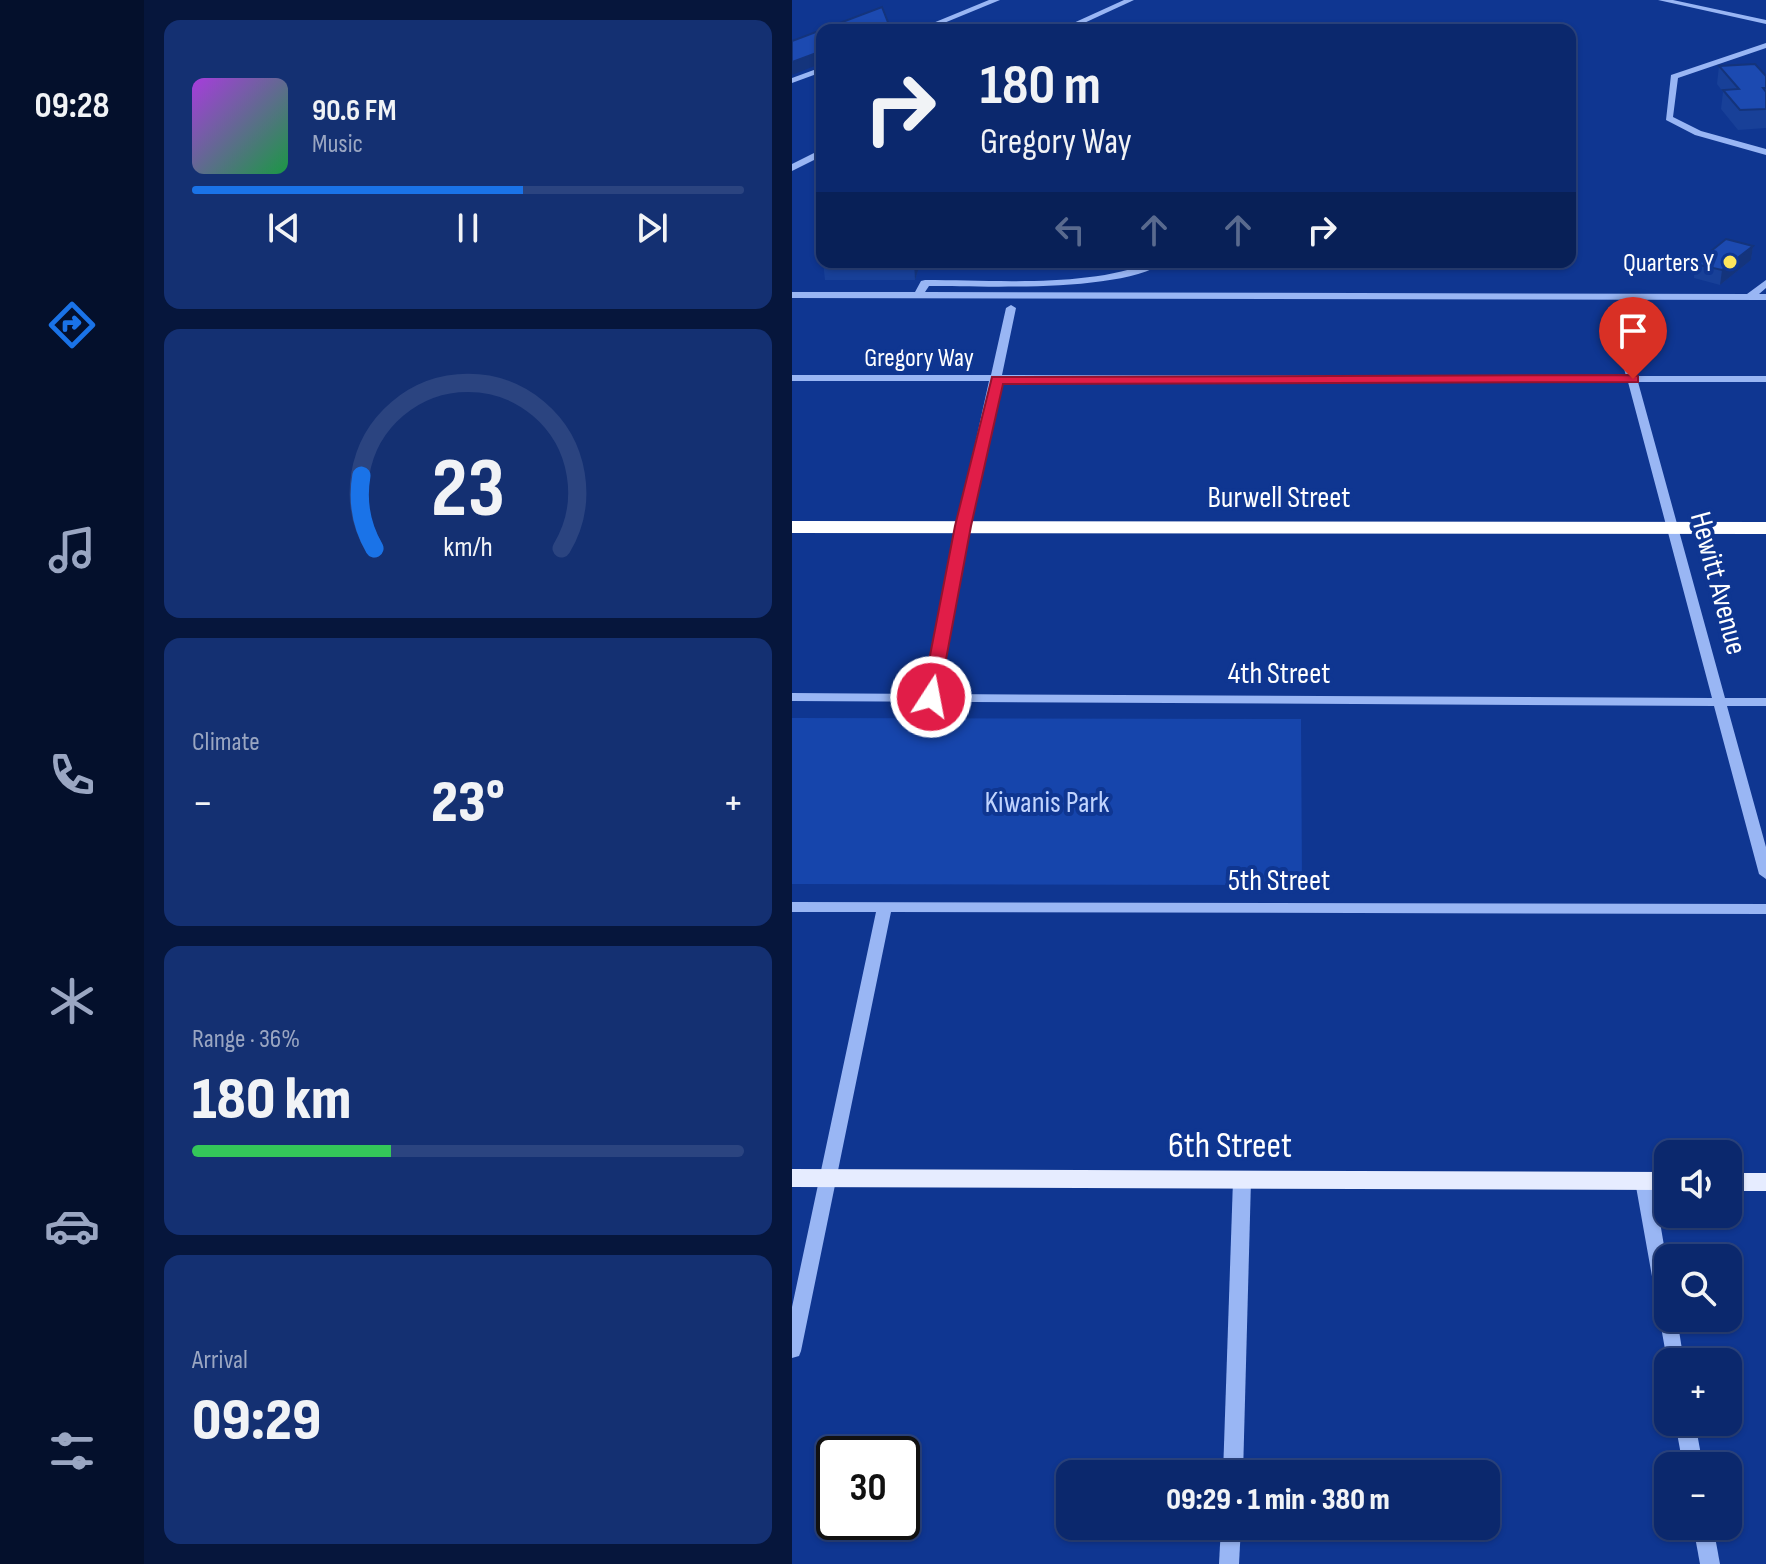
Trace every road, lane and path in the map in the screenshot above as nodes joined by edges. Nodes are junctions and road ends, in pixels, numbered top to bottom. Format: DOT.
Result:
graph roads {
  1 [pos="996,0"];
  2 [pos="1130,0"];
  3 [pos="1662,0"];
  4 [pos="1766,22"];
  5 [pos="935,24"];
  6 [pos="1076,24"];
  7 [pos="1766,45"];
  8 [pos="816,71"];
  9 [pos="792,81"];
  10 [pos="1766,152"];
  11 [pos="816,155"];
  12 [pos="792,168"];
  13 [pos="1150,268"];
  14 [pos="1766,283"];
  15 [pos="792,295"];
  16 [pos="919,295"];
  17 [pos="1750,297"];
  18 [pos="1766,297"];
  19 [pos="1011,308"];
  20 [pos="1613,308"];
  21 [pos="792,378"];
  22 [pos="1633,379"];
  23 [pos="1766,379"];
  24 [pos="997,380"];
  25 [pos="963,526"];
  26 [pos="792,527"];
  27 [pos="1673,528"];
  28 [pos="1766,528"];
  29 [pos="792,697"];
  30 [pos="931,697"];
  31 [pos="1719,701"];
  32 [pos="1766,702"];
  33 [pos="1766,874"];
  34 [pos="792,907"];
  35 [pos="885,907"];
  36 [pos="1766,909"];
  37 [pos="792,1178"];
  38 [pos="828,1178"];
  39 [pos="1242,1180"];
  40 [pos="1654,1181"];
  41 [pos="1742,1182"];
  42 [pos="1766,1182"];
  43 [pos="1661,1228"];
  44 [pos="1674,1348"];
  45 [pos="792,1351"];
  46 [pos="1233,1460"];
  47 [pos="1230,1540"];
  48 [pos="1706,1540"];
  49 [pos="1229,1564"];
  50 [pos="1710,1564"];
  1 -- 5 [label="street"];
  2 -- 6 [label="street"];
  3 -- 4 [label="street"];
  7 -- 10 [label="street"];
  8 -- 9 [label="street"];
  11 -- 12 [label="street"];
  13 -- 16 [label="street"];
  14 -- 17 [label="street"];
  15 -- 16 [label="street"];
  16 -- 17 [label="street"];
  17 -- 18 [label="street"];
  19 -- 24 [label="street"];
  20 -- 22 [label="street, Hewitt Avenue"];
  21 -- 24 [label="street, Gregory Way"];
  22 -- 23 [label="street, Gregory Way"];
  22 -- 24 [label="street, Gregory Way"];
  22 -- 27 [label="street, Hewitt Avenue"];
  24 -- 25 [label="street"];
  25 -- 26 [label="highway, Burwell Street"];
  25 -- 27 [label="highway, Burwell Street"];
  25 -- 30 [label="street"];
  27 -- 28 [label="highway, Burwell Street"];
  27 -- 31 [label="street, Hewitt Avenue"];
  29 -- 30 [label="street, 4th Street"];
  30 -- 31 [label="street, 4th Street"];
  31 -- 32 [label="street, 4th Street"];
  31 -- 33 [label="street, Hewitt Avenue"];
  34 -- 35 [label="street, 5th Street"];
  35 -- 36 [label="street, 5th Street"];
  35 -- 38 [label="street"];
  37 -- 38 [label="main road, 6th Street"];
  38 -- 39 [label="main road, 6th Street"];
  38 -- 45 [label="street"];
  39 -- 40 [label="main road, 6th Street"];
  39 -- 46 [label="street"];
  41 -- 42 [label="main road"];
  43 -- 44 [label="street"];
  47 -- 49 [label="street"];
  48 -- 50 [label="street"];
}
